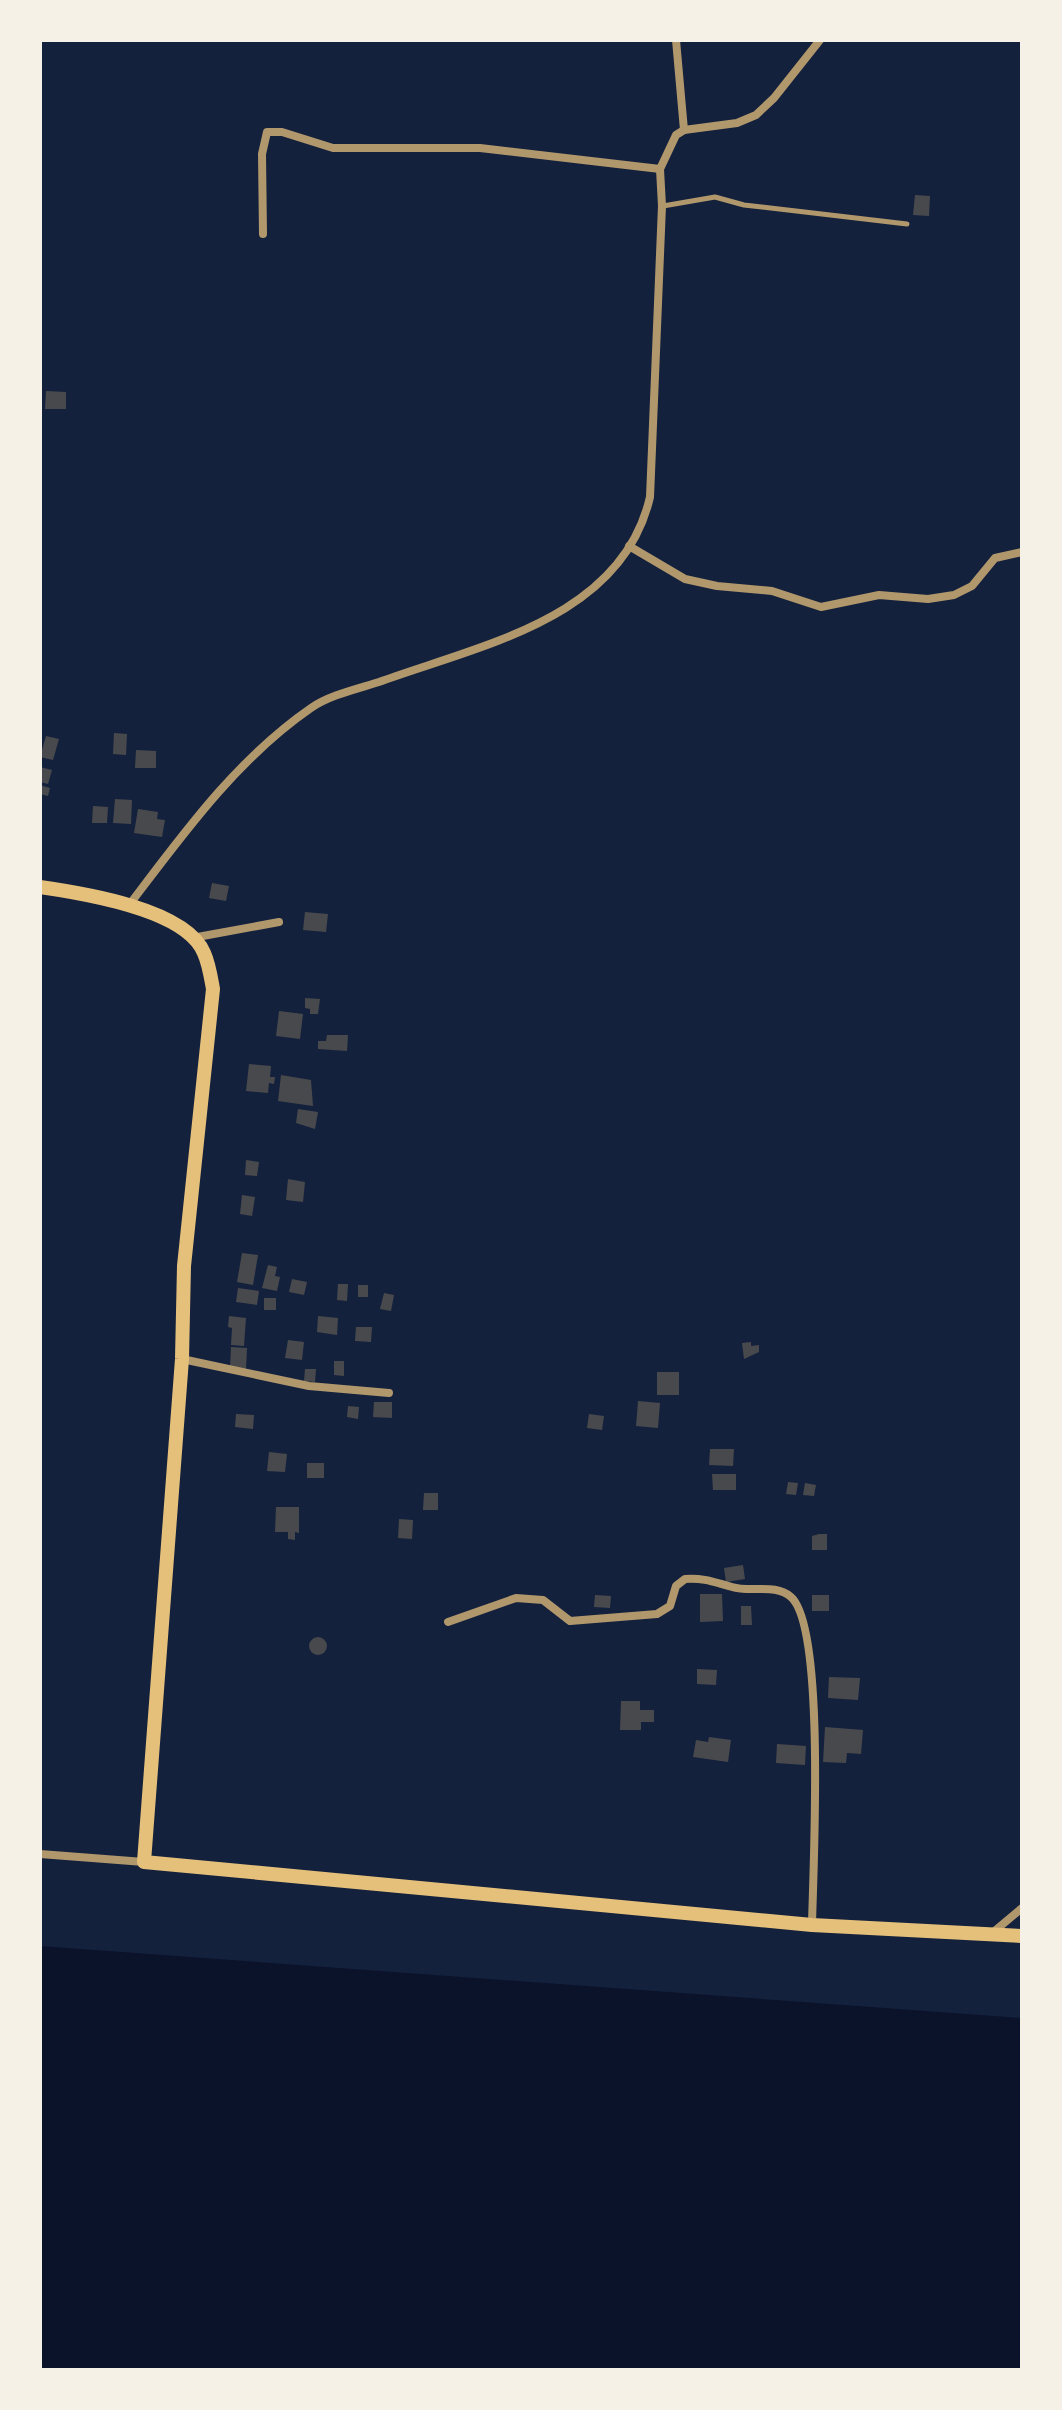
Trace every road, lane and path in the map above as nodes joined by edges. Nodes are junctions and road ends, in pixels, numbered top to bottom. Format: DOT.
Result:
graph roads {
  1 [pos="676,40"];
  2 [pos="820,40"];
  3 [pos="684,130"];
  4 [pos="660,169"];
  5 [pos="662,206"];
  6 [pos="907,224"];
  7 [pos="263,234"];
  8 [pos="629,546"];
  9 [pos="1022,552"];
  10 [pos="40,887"];
  11 [pos="130,904"];
  12 [pos="279,922"];
  13 [pos="191,938"];
  14 [pos="182,1359"];
  15 [pos="389,1393"];
  16 [pos="448,1622"];
  17 [pos="40,1854"];
  18 [pos="144,1862"];
  19 [pos="1022,1908"];
  20 [pos="812,1925"];
  21 [pos="990,1934"];
  22 [pos="1022,1936"];
  1 -- 3 [label="street"];
  2 -- 3 [label="street"];
  3 -- 4 [label="street"];
  4 -- 5 [label="street"];
  4 -- 7 [label="street"];
  5 -- 6 [label="lane"];
  5 -- 8 [label="street"];
  8 -- 9 [label="street"];
  8 -- 11 [label="street"];
  10 -- 11 [label="main road"];
  11 -- 13 [label="main road"];
  12 -- 13 [label="street"];
  13 -- 14 [label="main road"];
  14 -- 15 [label="street"];
  14 -- 18 [label="main road"];
  16 -- 20 [label="street"];
  17 -- 18 [label="street"];
  18 -- 20 [label="main road"];
  19 -- 21 [label="street"];
  20 -- 21 [label="main road"];
  21 -- 22 [label="main road"];
}
